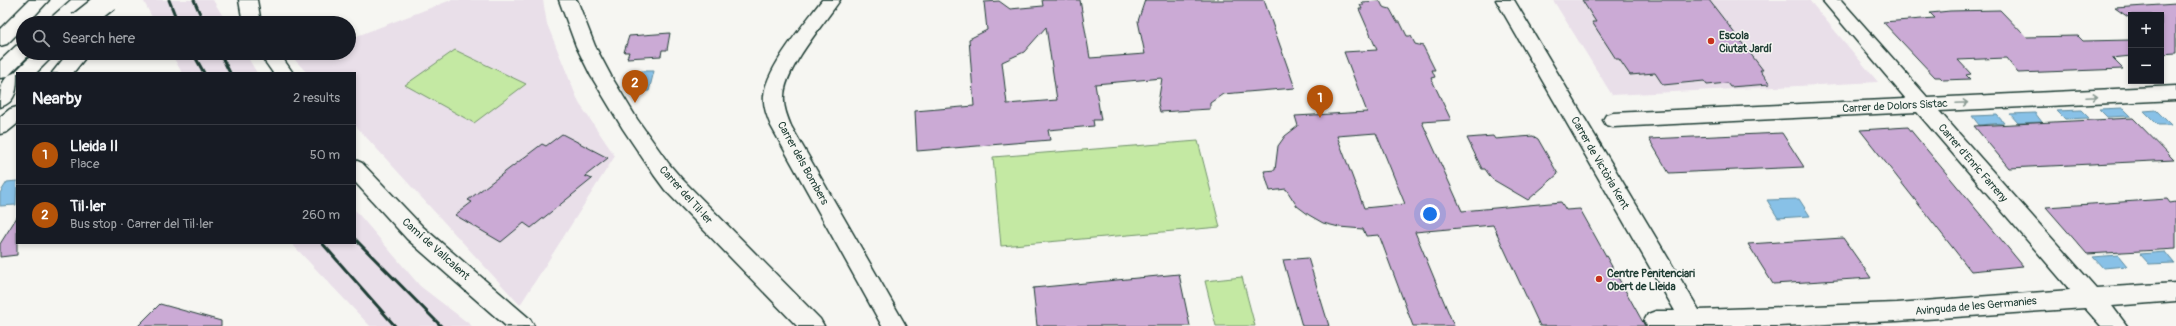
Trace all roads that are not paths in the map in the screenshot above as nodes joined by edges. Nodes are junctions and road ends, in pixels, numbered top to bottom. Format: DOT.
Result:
graph roads {
  1 [pos="83,0"];
  2 [pos="108,0"];
  3 [pos="248,0"];
  4 [pos="568,0"];
  5 [pos="831,0"];
  6 [pos="1505,0"];
  7 [pos="1831,0"];
  8 [pos="42,2"];
  9 [pos="27,16"];
  10 [pos="63,16"];
  11 [pos="88,16"];
  12 [pos="251,16"];
  13 [pos="16,26"];
  14 [pos="0,40"];
  15 [pos="16,57"];
  16 [pos="38,60"];
  17 [pos="73,60"];
  18 [pos="275,60"];
  19 [pos="0,72"];
  20 [pos="25,72"];
  21 [pos="63,72"];
  22 [pos="282,72"];
  23 [pos="16,80"];
  24 [pos="2176,93"];
  25 [pos="0,100"];
  26 [pos="1923,105"];
  27 [pos="16,115"];
  28 [pos="1613,120"];
  29 [pos="0,127"];
  30 [pos="356,169"];
  31 [pos="2176,292"];
  32 [pos="2091,298"];
  33 [pos="1656,321"];
  34 [pos="1694,322"];
  35 [pos="522,326"];
  36 [pos="812,326"];
  37 [pos="894,326"];
  38 [pos="2115,326"];
  1 -- 10 [label="street"];
  2 -- 11 [label="street, bridge"];
  3 -- 12 [label="street"];
  4 -- 36 [label="street, Carrer del Til·ler"];
  5 -- 37 [label="street, Carrer dels Bombers"];
  6 -- 34 [label="street, Carrer de Victòria Kent"];
  7 -- 26 [label="street, Carrer d'Enric Farreny"];
  8 -- 9 [label="street"];
  13 -- 14 [label="street"];
  15 -- 19 [label="street"];
  16 -- 20 [label="street"];
  17 -- 21 [label="street"];
  18 -- 22 [label="street"];
  23 -- 25 [label="street"];
  26 -- 24 [label="street, Carrer de Dolors Sistac, one-way"];
  26 -- 28 [label="street, Carrer de Dolors Sistac"];
  26 -- 32 [label="street, Carrer d'Enric Farreny"];
  27 -- 29 [label="street"];
  30 -- 35 [label="street, Camí de Vallcalent"];
  31 -- 32 [label="street, Avinguda de les Germanies"];
  32 -- 34 [label="street, Avinguda de les Germanies"];
  32 -- 38 [label="street, Carrer d'Enric Farreny"];
  33 -- 34 [label="street, Avinguda de les Germanies"];
}
